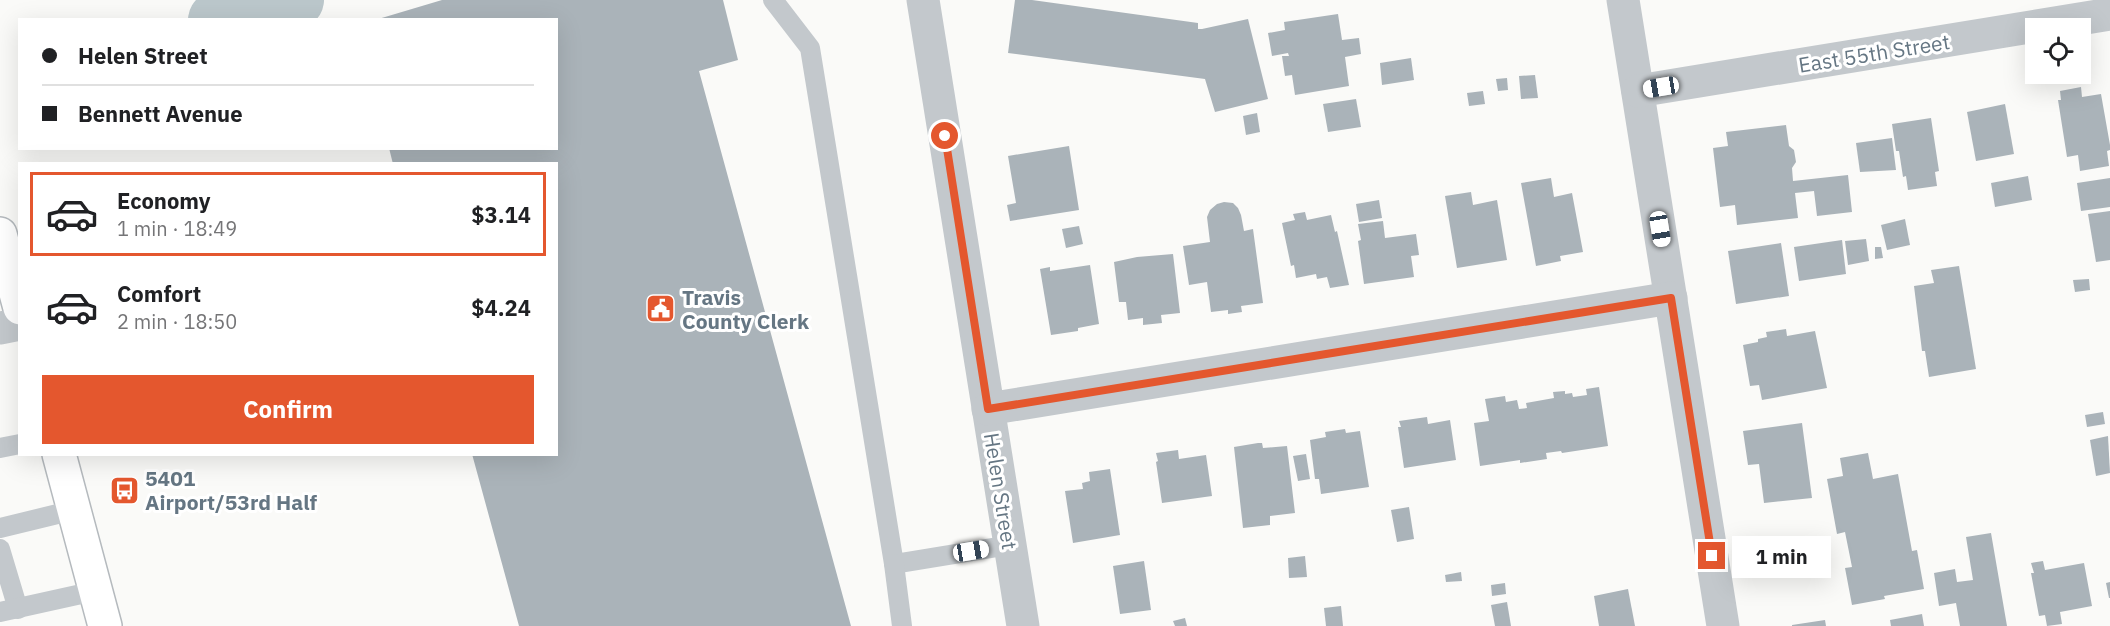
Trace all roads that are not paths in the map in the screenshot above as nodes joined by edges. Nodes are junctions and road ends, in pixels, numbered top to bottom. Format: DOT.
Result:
graph roads {
  1 [pos="773,0"];
  2 [pos="923,0"];
  3 [pos="1624,1"];
  4 [pos="2110,14"];
  5 [pos="1638,91"];
  6 [pos="0,234"];
  7 [pos="1671,298"];
  8 [pos="18,301"];
  9 [pos="18,324"];
  10 [pos="0,328"];
  11 [pos="988,409"];
  12 [pos="18,444"];
  13 [pos="0,448"];
  14 [pos="60,456"];
  15 [pos="74,510"];
  16 [pos="0,528"];
  17 [pos="1010,545"];
  18 [pos="0,549"];
  19 [pos="894,564"];
  20 [pos="95,591"];
  21 [pos="9,610"];
  22 [pos="105,626"];
  23 [pos="902,626"];
  24 [pos="1023,626"];
  25 [pos="1723,626"];
  1 -- 19 [label="lane"];
  2 -- 11 [label="street, Helen Street"];
  3 -- 5 [label="street"];
  4 -- 5 [label="street, East 55th Street"];
  5 -- 7 [label="street"];
  6 -- 8 [label="main road"];
  7 -- 11 [label="street"];
  7 -- 25 [label="street"];
  9 -- 10 [label="street"];
  11 -- 17 [label="street, Helen Street"];
  12 -- 13 [label="lane"];
  14 -- 15 [label="main road"];
  15 -- 16 [label="lane"];
  15 -- 20 [label="main road"];
  17 -- 19 [label="lane"];
  17 -- 24 [label="street, Helen Street"];
  18 -- 21 [label="lane"];
  19 -- 23 [label="lane"];
  20 -- 21 [label="lane"];
  20 -- 22 [label="main road"];
}
